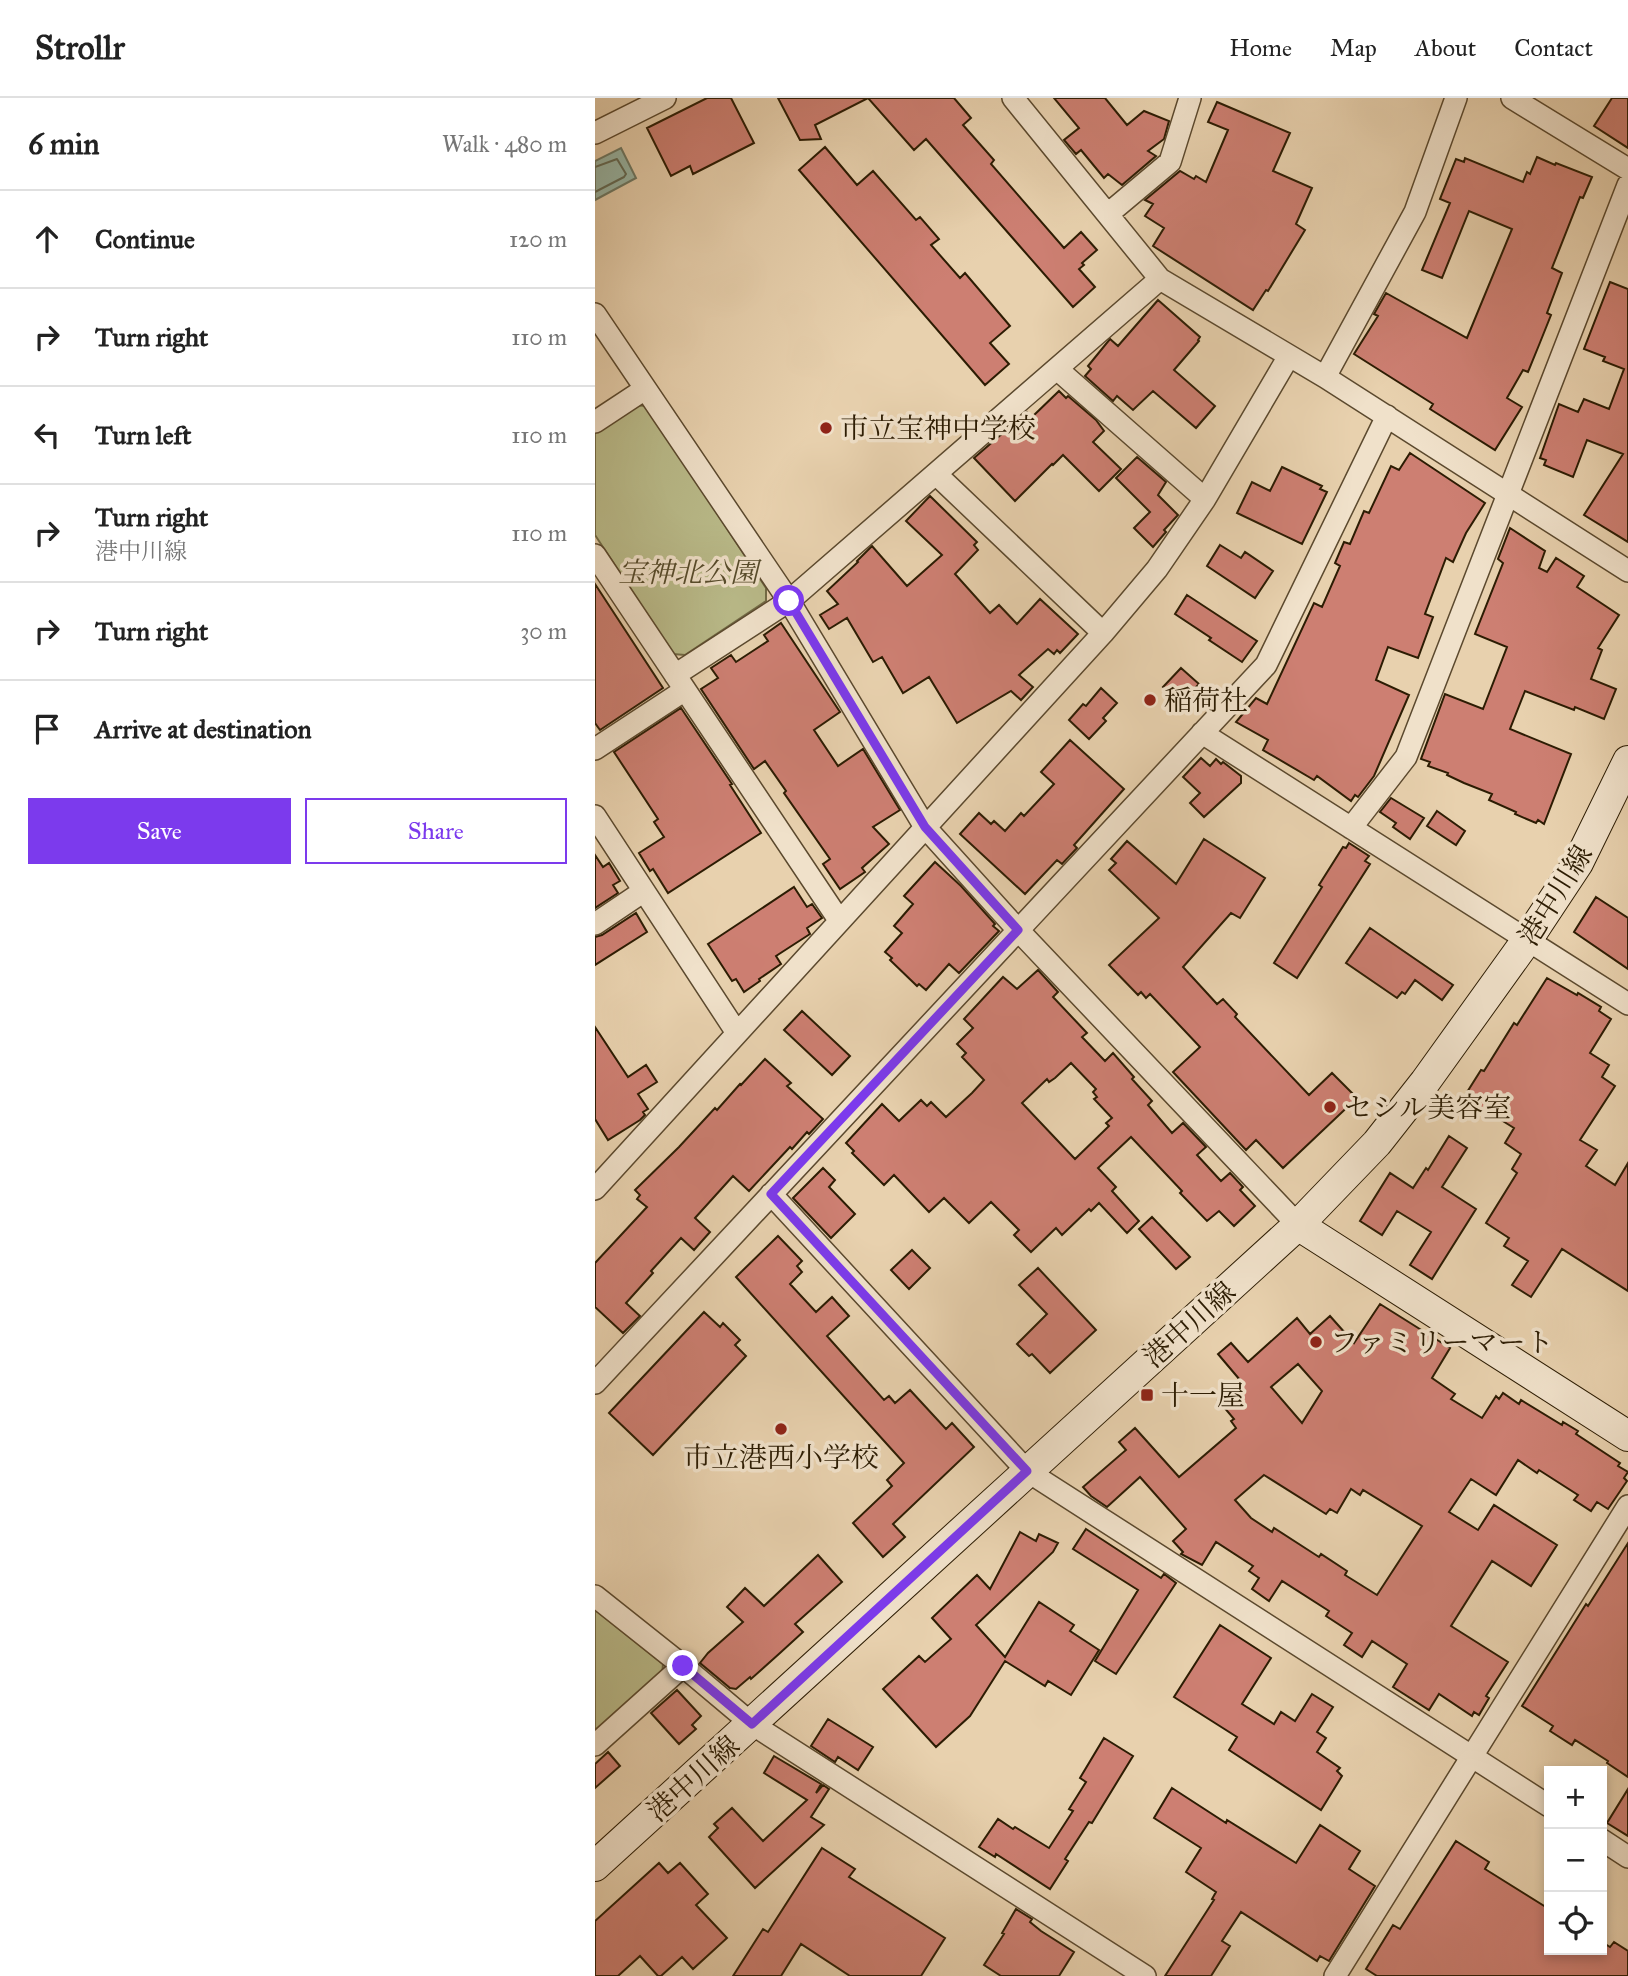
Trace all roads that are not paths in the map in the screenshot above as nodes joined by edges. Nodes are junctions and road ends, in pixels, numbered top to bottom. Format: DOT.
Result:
graph roads {
  1 [pos="665,98"];
  2 [pos="1013,98"];
  3 [pos="1190,98"];
  4 [pos="1456,98"];
  5 [pos="1512,98"];
  6 [pos="595,133"];
  7 [pos="1628,169"];
  8 [pos="1628,185"];
  9 [pos="1108,214"];
  10 [pos="1160,279"];
  11 [pos="595,314"];
  12 [pos="1289,356"];
  13 [pos="1057,369"];
  14 [pos="1325,377"];
  15 [pos="645,388"];
  16 [pos="1387,416"];
  17 [pos="595,422"];
  18 [pos="936,474"];
  19 [pos="1508,495"];
  20 [pos="1205,499"];
  21 [pos="595,555"];
  22 [pos="1628,571"];
  23 [pos="789,601"];
  24 [pos="1103,633"];
  25 [pos="680,682"];
  26 [pos="1202,733"];
  27 [pos="595,749"];
  28 [pos="1628,761"];
  29 [pos="595,816"];
  30 [pos="925,827"];
  31 [pos="1351,828"];
  32 [pos="644,891"];
  33 [pos="839,920"];
  34 [pos="595,924"];
  35 [pos="1018,930"];
  36 [pos="1528,940"];
  37 [pos="1628,1004"];
  38 [pos="737,1033"];
  39 [pos="595,1189"];
  40 [pos="771,1194"];
  41 [pos="1298,1225"];
  42 [pos="595,1383"];
  43 [pos="1628,1436"];
  44 [pos="1027,1471"];
  45 [pos="1628,1506"];
  46 [pos="595,1596"];
  47 [pos="683,1666"];
  48 [pos="752,1724"];
  49 [pos="595,1745"];
  50 [pos="1472,1757"];
  51 [pos="1544,1803"];
  52 [pos="1607,1843"];
  53 [pos="1628,1857"];
  54 [pos="595,1866"];
  55 [pos="1145,1976"];
  56 [pos="1335,1976"];
  1 -- 6 [label="street"];
  2 -- 9 [label="street"];
  3 -- 9 [label="street"];
  4 -- 14 [label="street"];
  5 -- 7 [label="street"];
  8 -- 19 [label="street"];
  9 -- 10 [label="street"];
  10 -- 12 [label="street"];
  10 -- 13 [label="street"];
  11 -- 15 [label="street"];
  12 -- 14 [label="street"];
  12 -- 20 [label="street"];
  13 -- 18 [label="street"];
  13 -- 20 [label="street"];
  14 -- 16 [label="street"];
  15 -- 17 [label="street"];
  15 -- 23 [label="street"];
  16 -- 19 [label="street"];
  16 -- 26 [label="street"];
  18 -- 23 [label="street"];
  18 -- 24 [label="street"];
  19 -- 22 [label="street"];
  19 -- 31 [label="street"];
  20 -- 24 [label="street"];
  21 -- 25 [label="street"];
  23 -- 25 [label="street"];
  23 -- 30 [label="street"];
  24 -- 30 [label="street"];
  25 -- 27 [label="street"];
  25 -- 33 [label="street"];
  26 -- 31 [label="street"];
  26 -- 35 [label="street"];
  28 -- 36 [label="main road, 港中川線"];
  29 -- 32 [label="street"];
  30 -- 33 [label="street"];
  30 -- 35 [label="street"];
  31 -- 36 [label="street"];
  32 -- 34 [label="street"];
  32 -- 38 [label="street"];
  33 -- 38 [label="street"];
  35 -- 40 [label="street"];
  35 -- 41 [label="street"];
  36 -- 37 [label="street"];
  36 -- 41 [label="main road, 港中川線"];
  38 -- 39 [label="street"];
  40 -- 42 [label="street"];
  40 -- 44 [label="street"];
  41 -- 43 [label="main road"];
  41 -- 44 [label="main road, 港中川線"];
  44 -- 48 [label="main road, 港中川線"];
  44 -- 50 [label="street"];
  45 -- 50 [label="street"];
  46 -- 47 [label="street"];
  47 -- 48 [label="street"];
  47 -- 49 [label="street"];
  48 -- 54 [label="main road, 港中川線"];
  48 -- 55 [label="street"];
  50 -- 51 [label="street"];
  50 -- 56 [label="street"];
  52 -- 53 [label="street"];
}
